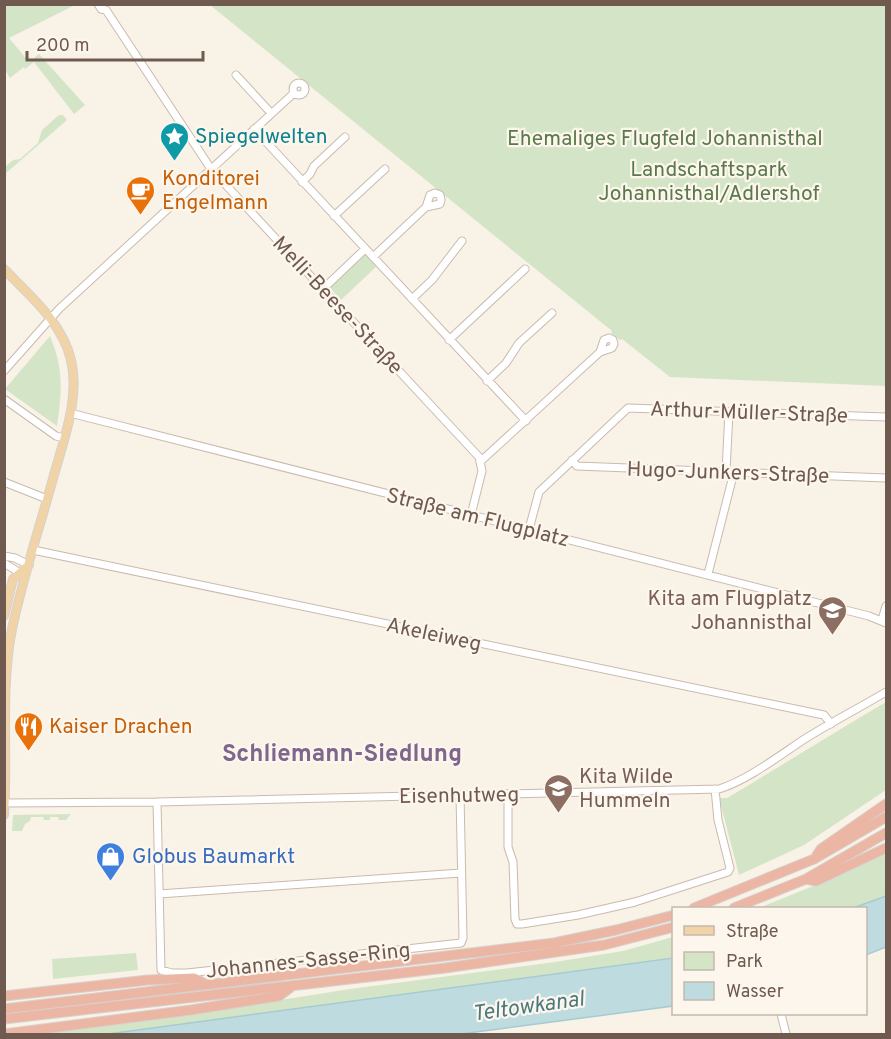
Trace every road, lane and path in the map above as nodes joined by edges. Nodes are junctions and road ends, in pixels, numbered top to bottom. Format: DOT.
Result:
graph roads {
  1 [pos="98,4"];
  2 [pos="109,7"];
  3 [pos="236,75"];
  4 [pos="294,93"];
  5 [pos="271,113"];
  6 [pos="255,129"];
  7 [pos="345,137"];
  8 [pos="211,169"];
  9 [pos="385,169"];
  10 [pos="302,182"];
  11 [pos="426,207"];
  12 [pos="334,216"];
  13 [pos="462,241"];
  14 [pos="365,249"];
  15 [pos="373,257"];
  16 [pos="4,269"];
  17 [pos="525,269"];
  18 [pos="323,289"];
  19 [pos="412,299"];
  20 [pos="552,313"];
  21 [pos="51,318"];
  22 [pos="449,340"];
  23 [pos="600,352"];
  24 [pos="4,371"];
  25 [pos="487,381"];
  26 [pos="4,399"];
  27 [pos="729,412"];
  28 [pos="70,413"];
  29 [pos="886,417"];
  30 [pos="526,421"];
  31 [pos="64,438"];
  32 [pos="572,460"];
  33 [pos="481,461"];
  34 [pos="730,472"];
  35 [pos="886,478"];
  36 [pos="4,482"];
  37 [pos="47,500"];
  38 [pos="471,515"];
  39 [pos="529,529"];
  40 [pos="33,550"];
  41 [pos="4,556"];
  42 [pos="4,563"];
  43 [pos="29,565"];
  44 [pos="20,573"];
  45 [pos="708,574"];
  46 [pos="886,606"];
  47 [pos="4,616"];
  48 [pos="884,622"];
  49 [pos="886,692"];
  50 [pos="831,724"];
  51 [pos="715,789"];
  52 [pos="508,794"];
  53 [pos="459,795"];
  54 [pos="157,802"];
  55 [pos="5,803"];
  56 [pos="886,804"];
  57 [pos="4,815"];
  58 [pos="886,817"];
  59 [pos="886,833"];
  60 [pos="886,848"];
  61 [pos="814,859"];
  62 [pos="461,873"];
  63 [pos="806,879"];
  64 [pos="159,894"];
  65 [pos="699,907"];
  66 [pos="739,907"];
  67 [pos="672,916"];
  68 [pos="672,928"];
  69 [pos="205,984"];
  70 [pos="294,985"];
  71 [pos="4,996"];
  72 [pos="4,1009"];
  73 [pos="781,1015"];
  74 [pos="4,1019"];
  75 [pos="4,1034"];
  76 [pos="786,1035"];
  1 -- 2 [label="street, Melli-Beese-Straße"];
  2 -- 8 [label="street, Melli-Beese-Straße"];
  3 -- 5 [label="street"];
  4 -- 5 [label="street"];
  5 -- 6 [label="street"];
  6 -- 8 [label="street"];
  6 -- 10 [label="street"];
  7 -- 10 [label="street"];
  8 -- 18 [label="street, Melli-Beese-Straße"];
  8 -- 21 [label="street"];
  9 -- 12 [label="street"];
  10 -- 12 [label="street"];
  11 -- 15 [label="street"];
  12 -- 14 [label="street"];
  13 -- 19 [label="street"];
  14 -- 15 [label="street"];
  14 -- 18 [label="street"];
  15 -- 19 [label="street"];
  16 -- 21 [label="main road"];
  17 -- 22 [label="street"];
  18 -- 33 [label="street, Melli-Beese-Straße"];
  19 -- 22 [label="street"];
  20 -- 25 [label="street"];
  21 -- 24 [label="street"];
  21 -- 28 [label="main road"];
  22 -- 25 [label="street"];
  23 -- 30 [label="street"];
  25 -- 30 [label="street"];
  26 -- 31 [label="street"];
  27 -- 29 [label="street, Arthur-Müller-Straße"];
  27 -- 32 [label="street, Arthur-Müller-Straße"];
  27 -- 34 [label="street"];
  28 -- 31 [label="main road"];
  28 -- 38 [label="street, Straße am Flugplatz"];
  30 -- 33 [label="street"];
  31 -- 37 [label="main road"];
  32 -- 34 [label="street, Hugo-Junkers-Straße"];
  32 -- 39 [label="street, Arthur-Müller-Straße"];
  33 -- 38 [label="street"];
  34 -- 35 [label="street, Hugo-Junkers-Straße"];
  34 -- 45 [label="street"];
  36 -- 37 [label="street"];
  37 -- 40 [label="main road"];
  38 -- 39 [label="street, Straße am Flugplatz"];
  39 -- 45 [label="street, Straße am Flugplatz"];
  40 -- 43 [label="main road"];
  40 -- 50 [label="street, Akeleiweg"];
  41 -- 43 [label="street"];
  42 -- 44 [label="street"];
  43 -- 44 [label="main road"];
  43 -- 55 [label="main road"];
  44 -- 47 [label="main road"];
  45 -- 48 [label="street, Straße am Flugplatz"];
  46 -- 48 [label="street"];
  49 -- 50 [label="street, Eisenhutweg"];
  50 -- 51 [label="street, Eisenhutweg"];
  51 -- 52 [label="street, Eisenhutweg"];
  51 -- 52 [label="street"];
  52 -- 53 [label="street, Eisenhutweg"];
  53 -- 54 [label="street, Eisenhutweg"];
  53 -- 62 [label="street, Johannes-Sasse-Ring"];
  54 -- 55 [label="street, Eisenhutweg"];
  54 -- 64 [label="street, Johannes-Sasse-Ring"];
  55 -- 57 [label="main road"];
  56 -- 61 [label="highway"];
  58 -- 61 [label="highway"];
  59 -- 63 [label="highway"];
  60 -- 63 [label="highway"];
  61 -- 65 [label="highway"];
  62 -- 64 [label="street"];
  62 -- 64 [label="street, Johannes-Sasse-Ring"];
  63 -- 66 [label="highway"];
  67 -- 69 [label="highway"];
  68 -- 70 [label="highway"];
  69 -- 71 [label="highway"];
  69 -- 72 [label="highway"];
  70 -- 74 [label="highway"];
  70 -- 75 [label="highway"];
  73 -- 76 [label="street"];
}
